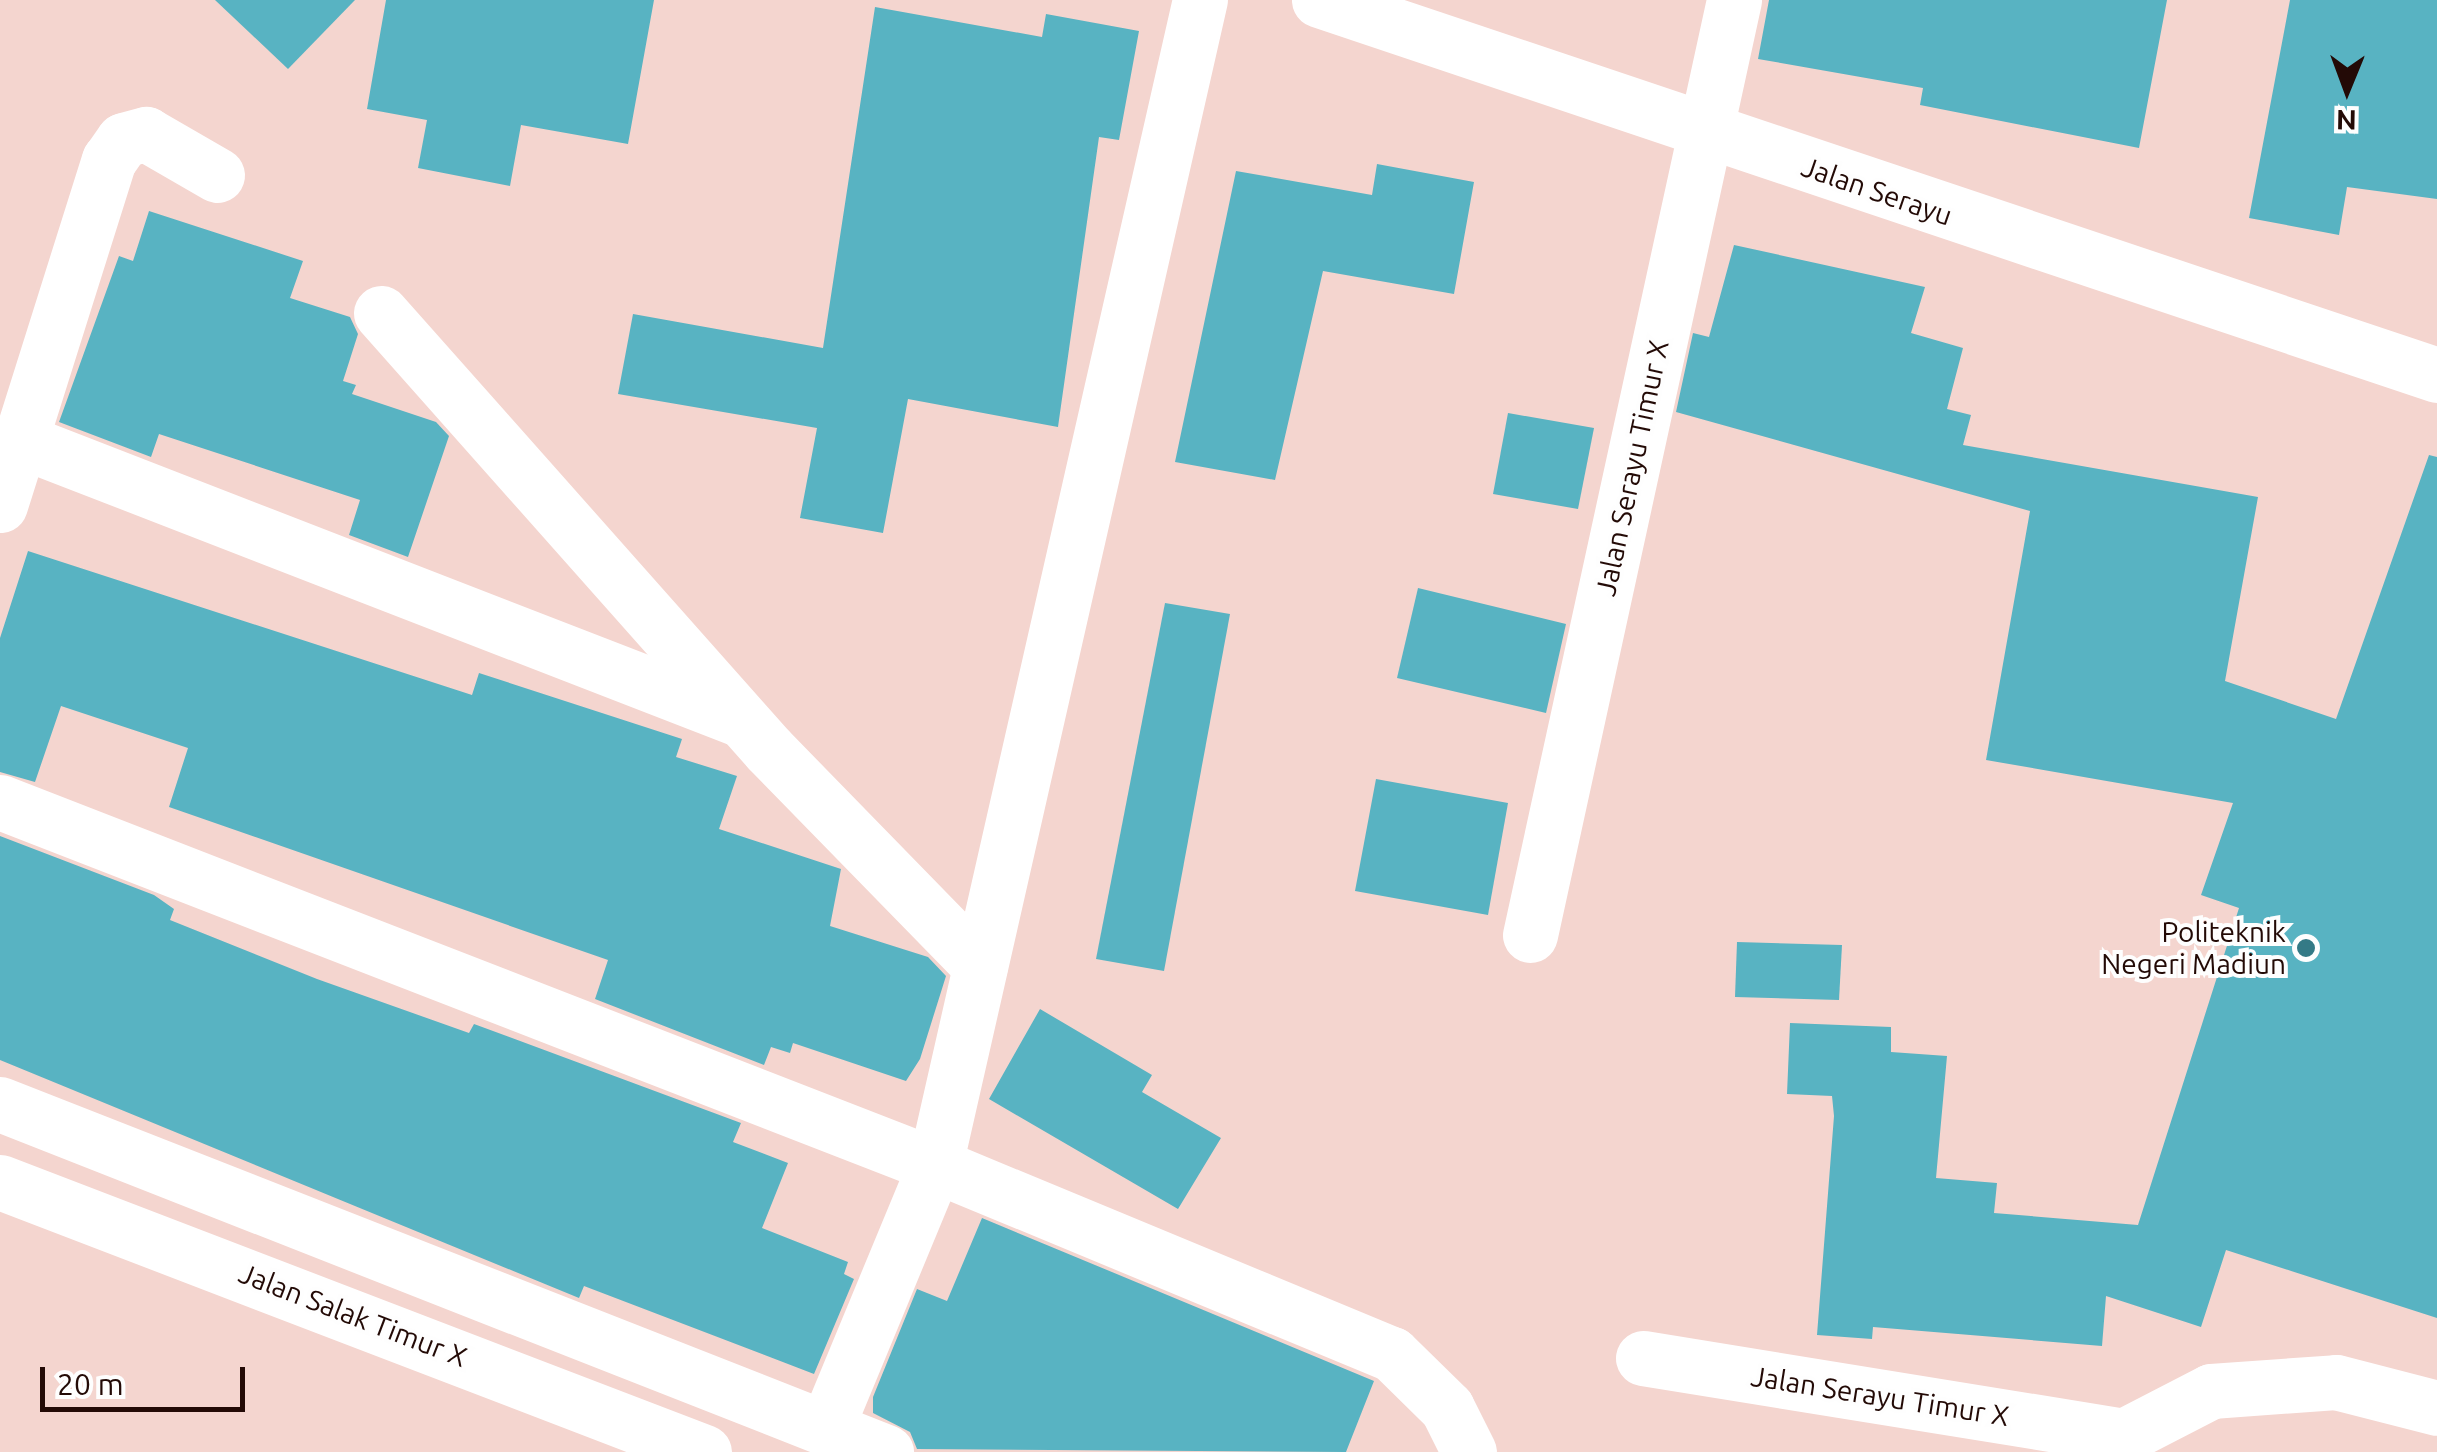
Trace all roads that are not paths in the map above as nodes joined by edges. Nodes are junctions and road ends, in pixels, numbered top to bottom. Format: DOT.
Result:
graph roads {
  1 [pos="1200,0"];
  2 [pos="1319,0"];
  3 [pos="1734,0"];
  4 [pos="1704,131"];
  5 [pos="217,175"];
  6 [pos="381,314"];
  7 [pos="2437,375"];
  8 [pos="19,440"];
  9 [pos="0,504"];
  10 [pos="743,721"];
  11 [pos="0,802"];
  12 [pos="1530,936"];
  13 [pos="984,946"];
  14 [pos="0,1104"];
  15 [pos="934,1164"];
  16 [pos="0,1182"];
  17 [pos="1643,1358"];
  18 [pos="2437,1408"];
  19 [pos="826,1428"];
  20 [pos="2105,1443"];
  21 [pos="704,1452"];
  22 [pos="886,1452"];
  23 [pos="1469,1452"];
  1 -- 13 [label="street"];
  2 -- 4 [label="street, Jalan Serayu"];
  3 -- 4 [label="street, Jalan Serayu Timur X"];
  4 -- 7 [label="street, Jalan Serayu"];
  4 -- 12 [label="street, Jalan Serayu Timur X"];
  5 -- 8 [label="street"];
  6 -- 10 [label="street"];
  8 -- 9 [label="street"];
  8 -- 10 [label="street"];
  10 -- 13 [label="street"];
  11 -- 15 [label="street"];
  13 -- 15 [label="street"];
  14 -- 19 [label="street"];
  15 -- 19 [label="street"];
  15 -- 23 [label="street"];
  16 -- 21 [label="street, Jalan Salak Timur X"];
  17 -- 20 [label="street, Jalan Serayu Timur X"];
  18 -- 20 [label="street"];
  19 -- 22 [label="street"];
}
